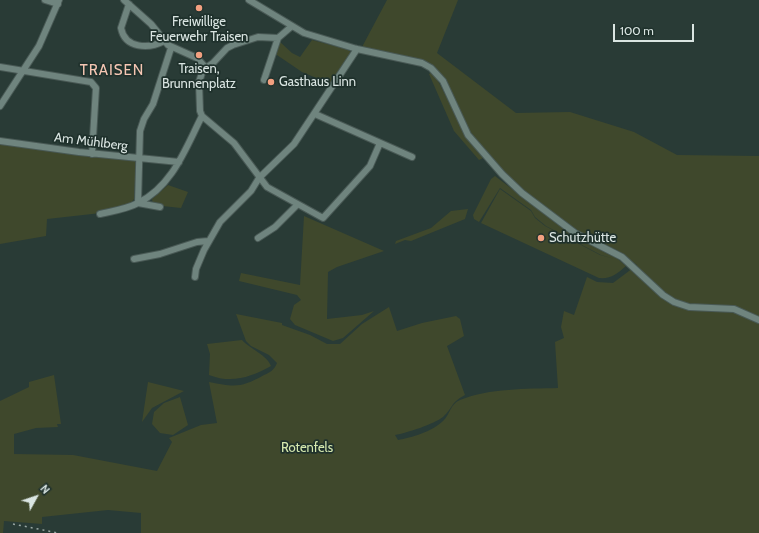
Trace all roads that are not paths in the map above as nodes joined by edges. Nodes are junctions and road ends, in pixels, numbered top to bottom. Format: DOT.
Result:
graph roads {
  1 [pos="46,0"];
  2 [pos="249,0"];
  3 [pos="58,2"];
  4 [pos="126,2"];
  5 [pos="292,26"];
  6 [pos="278,38"];
  7 [pos="164,41"];
  8 [pos="171,48"];
  9 [pos="357,49"];
  10 [pos="0,67"];
  11 [pos="206,68"];
  12 [pos="23,72"];
  13 [pos="264,80"];
  14 [pos="0,106"];
  15 [pos="315,114"];
  16 [pos="202,116"];
  17 [pos="0,141"];
  18 [pos="380,143"];
  19 [pos="92,154"];
  20 [pos="412,156"];
  21 [pos="138,158"];
  22 [pos="179,162"];
  23 [pos="259,178"];
  24 [pos="138,204"];
  25 [pos="297,205"];
  26 [pos="160,207"];
  27 [pos="100,214"];
  28 [pos="258,238"];
  29 [pos="208,241"];
  30 [pos="134,259"];
  31 [pos="195,277"];
  32 [pos="759,320"];
  1 -- 3 [label="street"];
  2 -- 5 [label="street"];
  3 -- 12 [label="street"];
  4 -- 7 [label="street"];
  4 -- 7 [label="street"];
  5 -- 6 [label="street"];
  5 -- 9 [label="street"];
  6 -- 11 [label="street"];
  6 -- 13 [label="street"];
  7 -- 8 [label="street"];
  8 -- 11 [label="street"];
  8 -- 21 [label="street"];
  9 -- 15 [label="street"];
  9 -- 32 [label="street"];
  10 -- 12 [label="street"];
  11 -- 16 [label="street"];
  12 -- 14 [label="street"];
  12 -- 19 [label="street"];
  15 -- 18 [label="street"];
  15 -- 23 [label="street"];
  16 -- 22 [label="street"];
  16 -- 23 [label="street"];
  17 -- 19 [label="street, Am Mühlberg"];
  18 -- 20 [label="street"];
  18 -- 25 [label="street"];
  19 -- 21 [label="street, Am Mühlberg"];
  21 -- 22 [label="street, Am Mühlberg"];
  21 -- 24 [label="street"];
  22 -- 24 [label="street"];
  23 -- 25 [label="street"];
  23 -- 29 [label="street"];
  24 -- 26 [label="street"];
  24 -- 27 [label="street"];
  25 -- 28 [label="street"];
  29 -- 30 [label="street"];
  29 -- 31 [label="street"];
}
